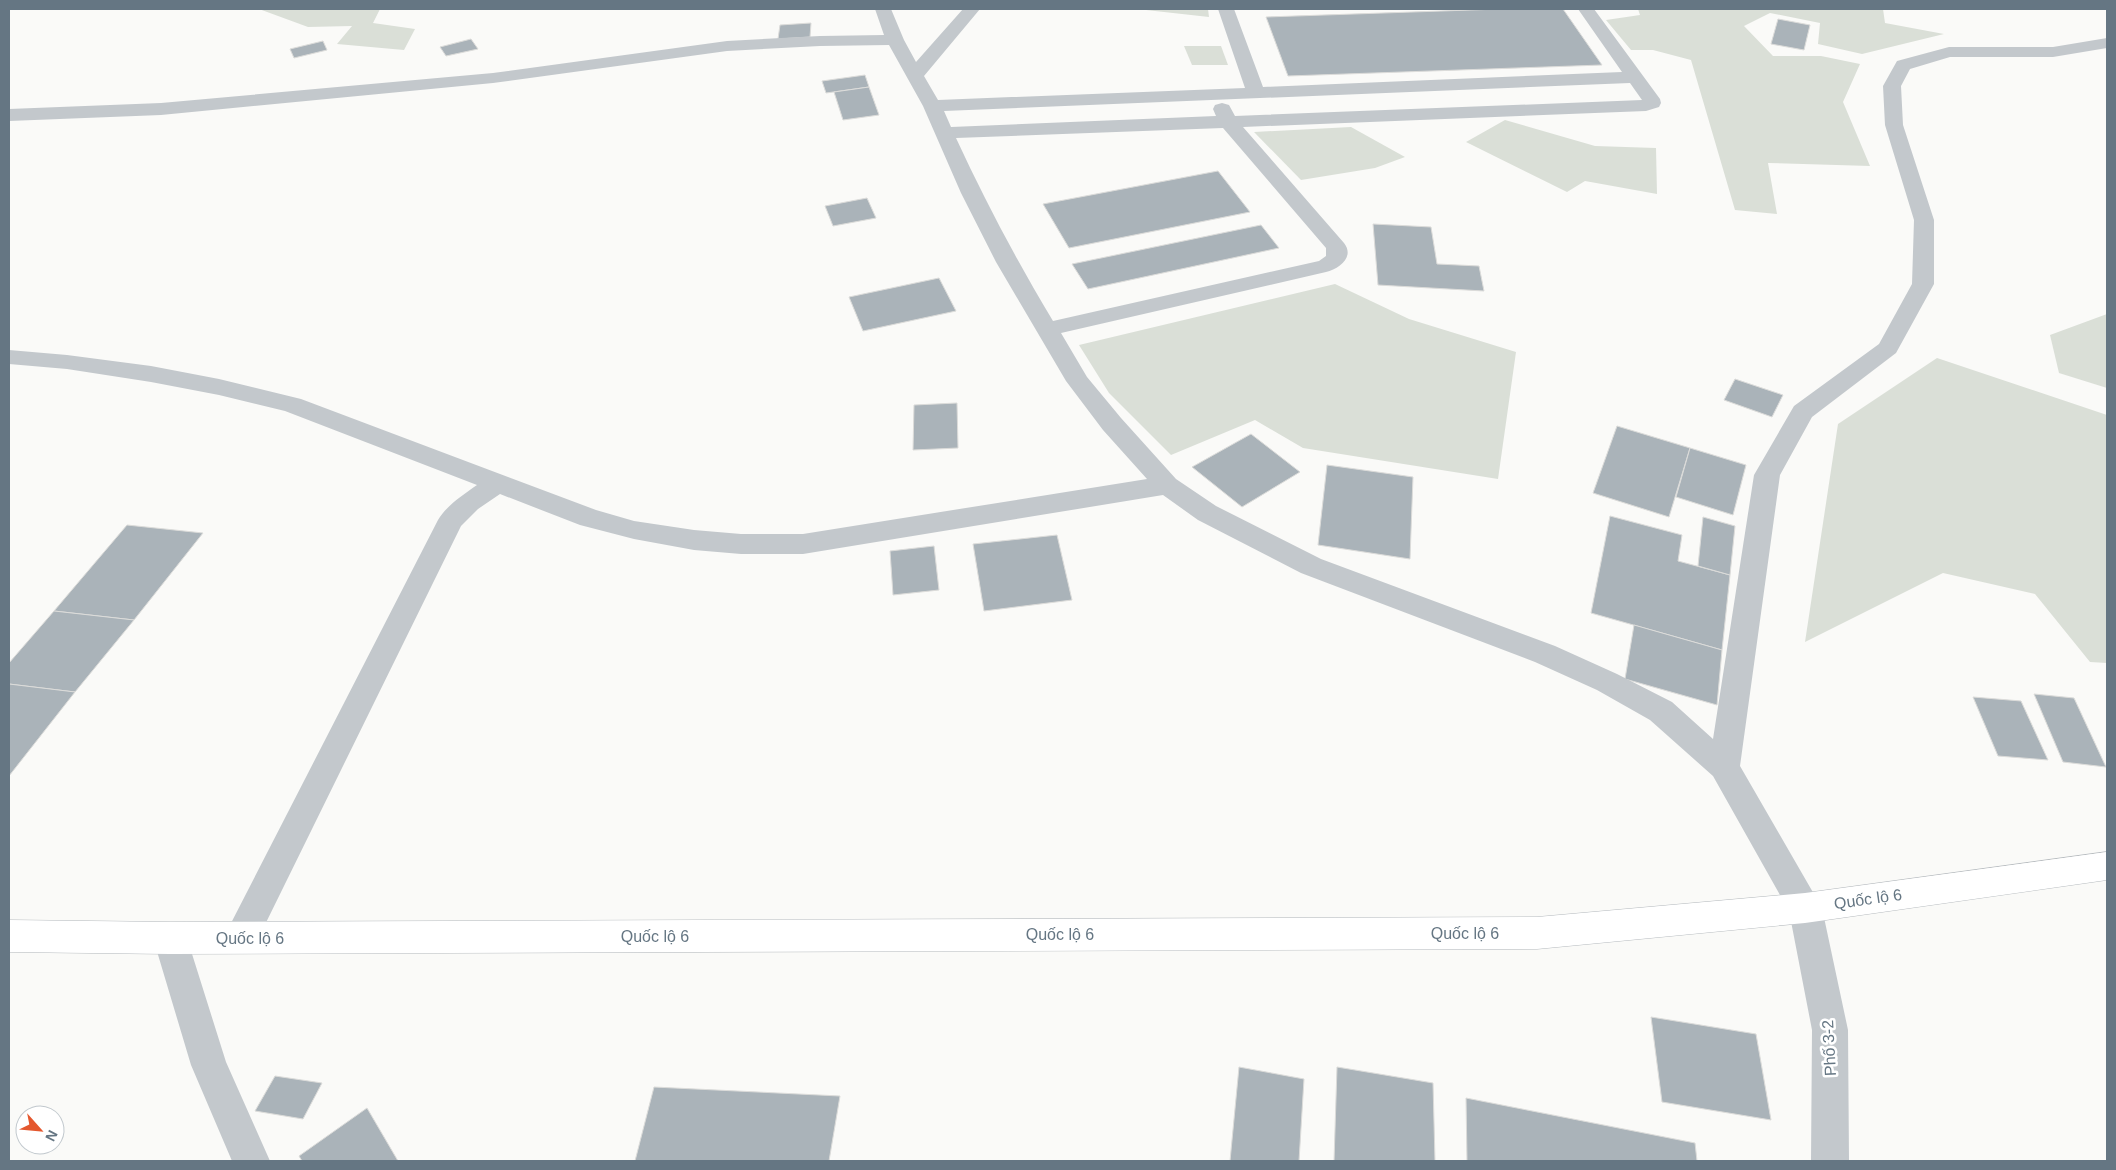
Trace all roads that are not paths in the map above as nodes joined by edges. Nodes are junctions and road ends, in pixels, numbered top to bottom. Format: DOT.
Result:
graph roads {
  1 [pos="883,9"];
  2 [pos="972,9"];
  3 [pos="1226,9"];
  4 [pos="1586,9"];
  5 [pos="895,40"];
  6 [pos="2107,43"];
  7 [pos="914,76"];
  8 [pos="1635,77"];
  9 [pos="1256,93"];
  10 [pos="1215,94"];
  11 [pos="932,106"];
  12 [pos="9,115"];
  13 [pos="1228,122"];
  14 [pos="944,132"];
  15 [pos="1047,329"];
  16 [pos="9,357"];
  17 [pos="498,483"];
  18 [pos="1167,485"];
  19 [pos="1724,767"];
  20 [pos="2107,866"];
  21 [pos="1805,908"];
  22 [pos="9,936"];
  23 [pos="170,938"];
  24 [pos="241,938"];
  25 [pos="251,1161"];
  26 [pos="1830,1161"];
  1 -- 5 [label="street, Phố 3-2"];
  2 -- 7 [label="street"];
  3 -- 9 [label="street"];
  4 -- 8 [label="street"];
  5 -- 7 [label="street, Phố 3-2"];
  5 -- 12 [label="street"];
  6 -- 19 [label="street"];
  7 -- 11 [label="street, Phố 3-2"];
  8 -- 9 [label="street"];
  8 -- 13 [label="street"];
  9 -- 10 [label="street"];
  10 -- 11 [label="street"];
  10 -- 13 [label="street"];
  11 -- 14 [label="street, Phố 3-2"];
  13 -- 14 [label="street"];
  13 -- 15 [label="street"];
  14 -- 15 [label="street, Phố 3-2"];
  15 -- 18 [label="street, Phố 3-2"];
  16 -- 17 [label="street"];
  17 -- 18 [label="street"];
  17 -- 24 [label="street"];
  18 -- 19 [label="street, Phố 3-2"];
  19 -- 21 [label="street, Phố 3-2"];
  20 -- 21 [label="highway, Quốc lộ 6"];
  21 -- 24 [label="highway, Quốc lộ 6"];
  21 -- 26 [label="street, Phố 3-2"];
  22 -- 23 [label="highway, Quốc lộ 6"];
  23 -- 24 [label="highway, Quốc lộ 6"];
  23 -- 25 [label="street"];
}
